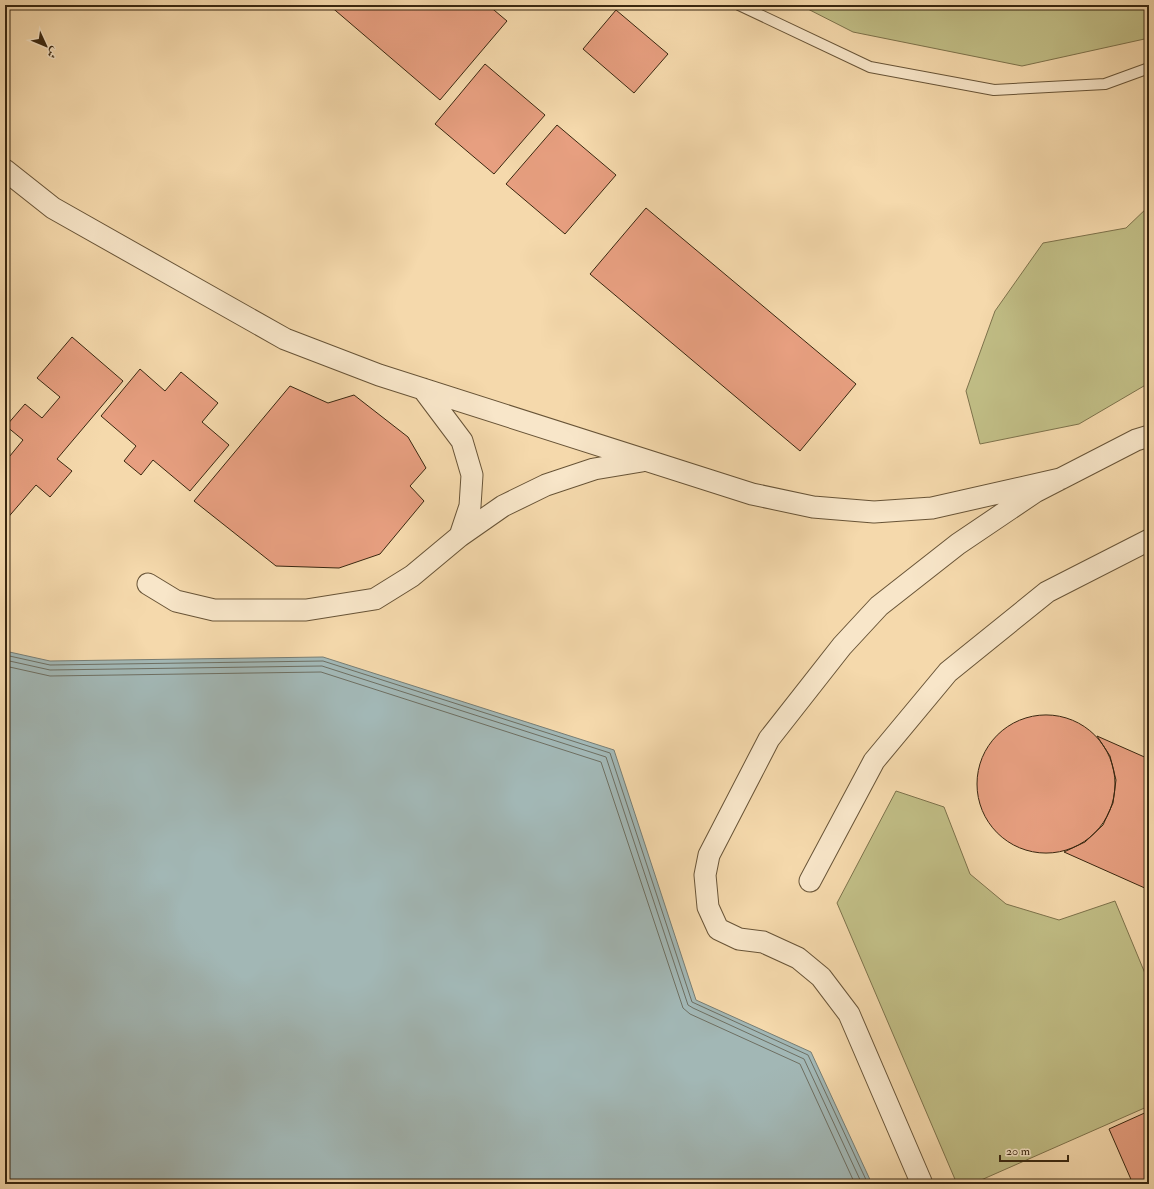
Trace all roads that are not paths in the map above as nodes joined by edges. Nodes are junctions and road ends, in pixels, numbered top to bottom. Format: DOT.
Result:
graph roads {
  1 [pos="739,5"];
  2 [pos="1149,68"];
  3 [pos="5,170"];
  4 [pos="423,389"];
  5 [pos="1149,436"];
  6 [pos="647,460"];
  7 [pos="1060,479"];
  8 [pos="460,536"];
  9 [pos="1149,540"];
  10 [pos="148,584"];
  11 [pos="810,881"];
  12 [pos="922,1184"];
  1 -- 2 [label="lane"];
  3 -- 4 [label="street"];
  4 -- 6 [label="street"];
  4 -- 8 [label="street"];
  5 -- 7 [label="street"];
  6 -- 7 [label="street"];
  6 -- 8 [label="street"];
  7 -- 12 [label="street"];
  8 -- 10 [label="street"];
  9 -- 11 [label="street"];
}
